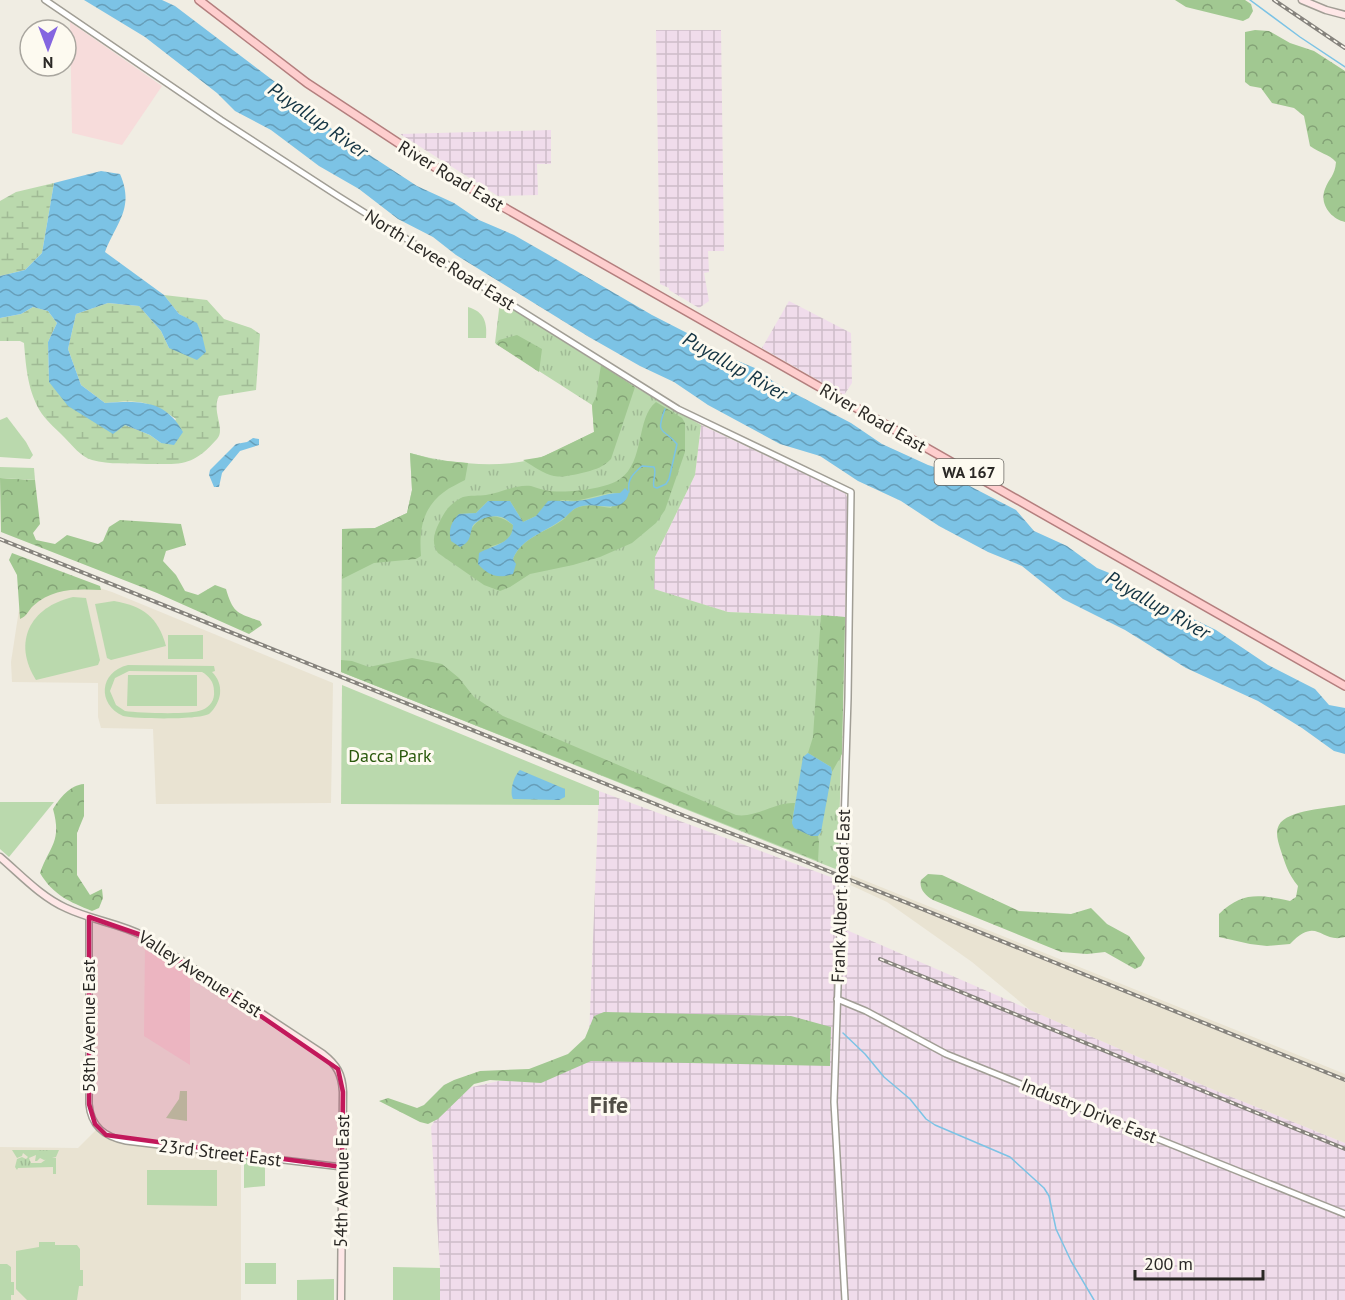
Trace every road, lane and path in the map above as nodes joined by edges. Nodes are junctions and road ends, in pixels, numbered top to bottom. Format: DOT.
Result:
graph roads {
  1 [pos="45,0"];
  2 [pos="199,0"];
  3 [pos="1302,0"];
  4 [pos="1345,15"];
  5 [pos="851,492"];
  6 [pos="1345,686"];
  7 [pos="0,857"];
  8 [pos="89,917"];
  9 [pos="837,999"];
  10 [pos="335,1064"];
  11 [pos="101,1131"];
  12 [pos="342,1167"];
  13 [pos="1345,1214"];
  14 [pos="341,1300"];
  15 [pos="845,1300"];
  1 -- 5 [label="street, North Levee Road East"];
  2 -- 6 [label="main road, River Road East / WA 167"];
  3 -- 4 [label="main road"];
  5 -- 9 [label="street, Frank Albert Road East, bridge"];
  7 -- 8 [label="main road, Valley Avenue East"];
  8 -- 10 [label="main road, Valley Avenue East"];
  8 -- 11 [label="street, 58th Avenue East"];
  9 -- 13 [label="street, Industry Drive East"];
  9 -- 15 [label="street, Frank Albert Road East"];
  10 -- 12 [label="main road, 54th Avenue East"];
  11 -- 12 [label="street, 23rd Street East"];
  12 -- 14 [label="main road, 54th Avenue East"];
}
